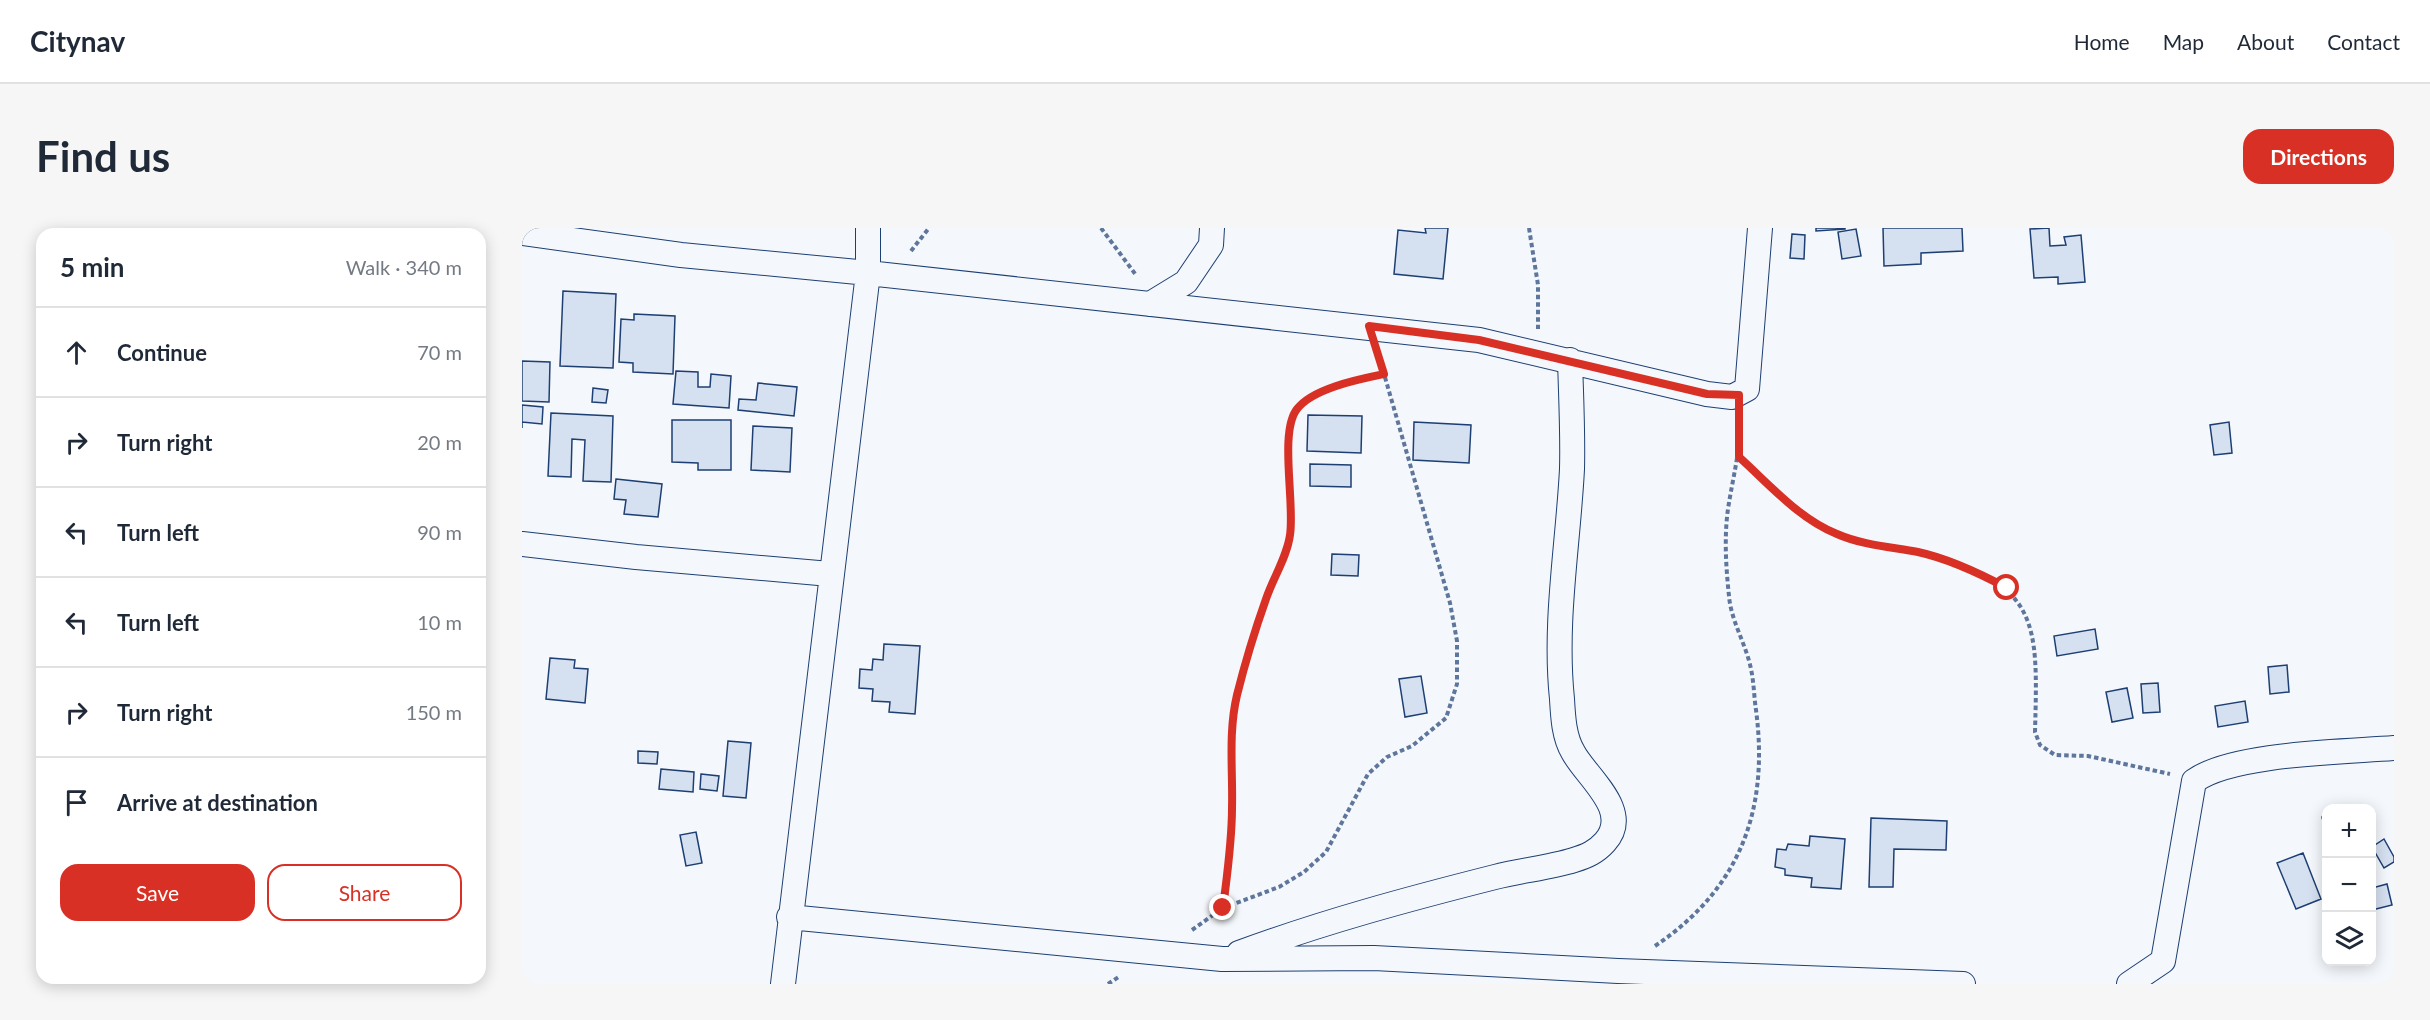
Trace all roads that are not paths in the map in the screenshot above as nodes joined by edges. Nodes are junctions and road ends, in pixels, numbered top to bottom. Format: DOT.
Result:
graph roads {
  1 [pos="868,228"];
  2 [pos="1212,228"];
  3 [pos="1760,228"];
  4 [pos="522,233"];
  5 [pos="868,273"];
  6 [pos="1154,301"];
  7 [pos="1570,360"];
  8 [pos="522,544"];
  9 [pos="830,574"];
  10 [pos="2394,748"];
  11 [pos="789,917"];
  12 [pos="1222,959"];
  13 [pos="783,984"];
  14 [pos="1963,984"];
  15 [pos="2129,984"];
  1 -- 5 [label="street"];
  2 -- 6 [label="street"];
  3 -- 7 [label="street"];
  4 -- 5 [label="street"];
  5 -- 6 [label="street"];
  5 -- 9 [label="street"];
  6 -- 7 [label="street"];
  7 -- 12 [label="street"];
  8 -- 9 [label="street"];
  9 -- 11 [label="street"];
  10 -- 15 [label="street"];
  11 -- 12 [label="street"];
  11 -- 13 [label="street"];
  12 -- 14 [label="street"];
}
